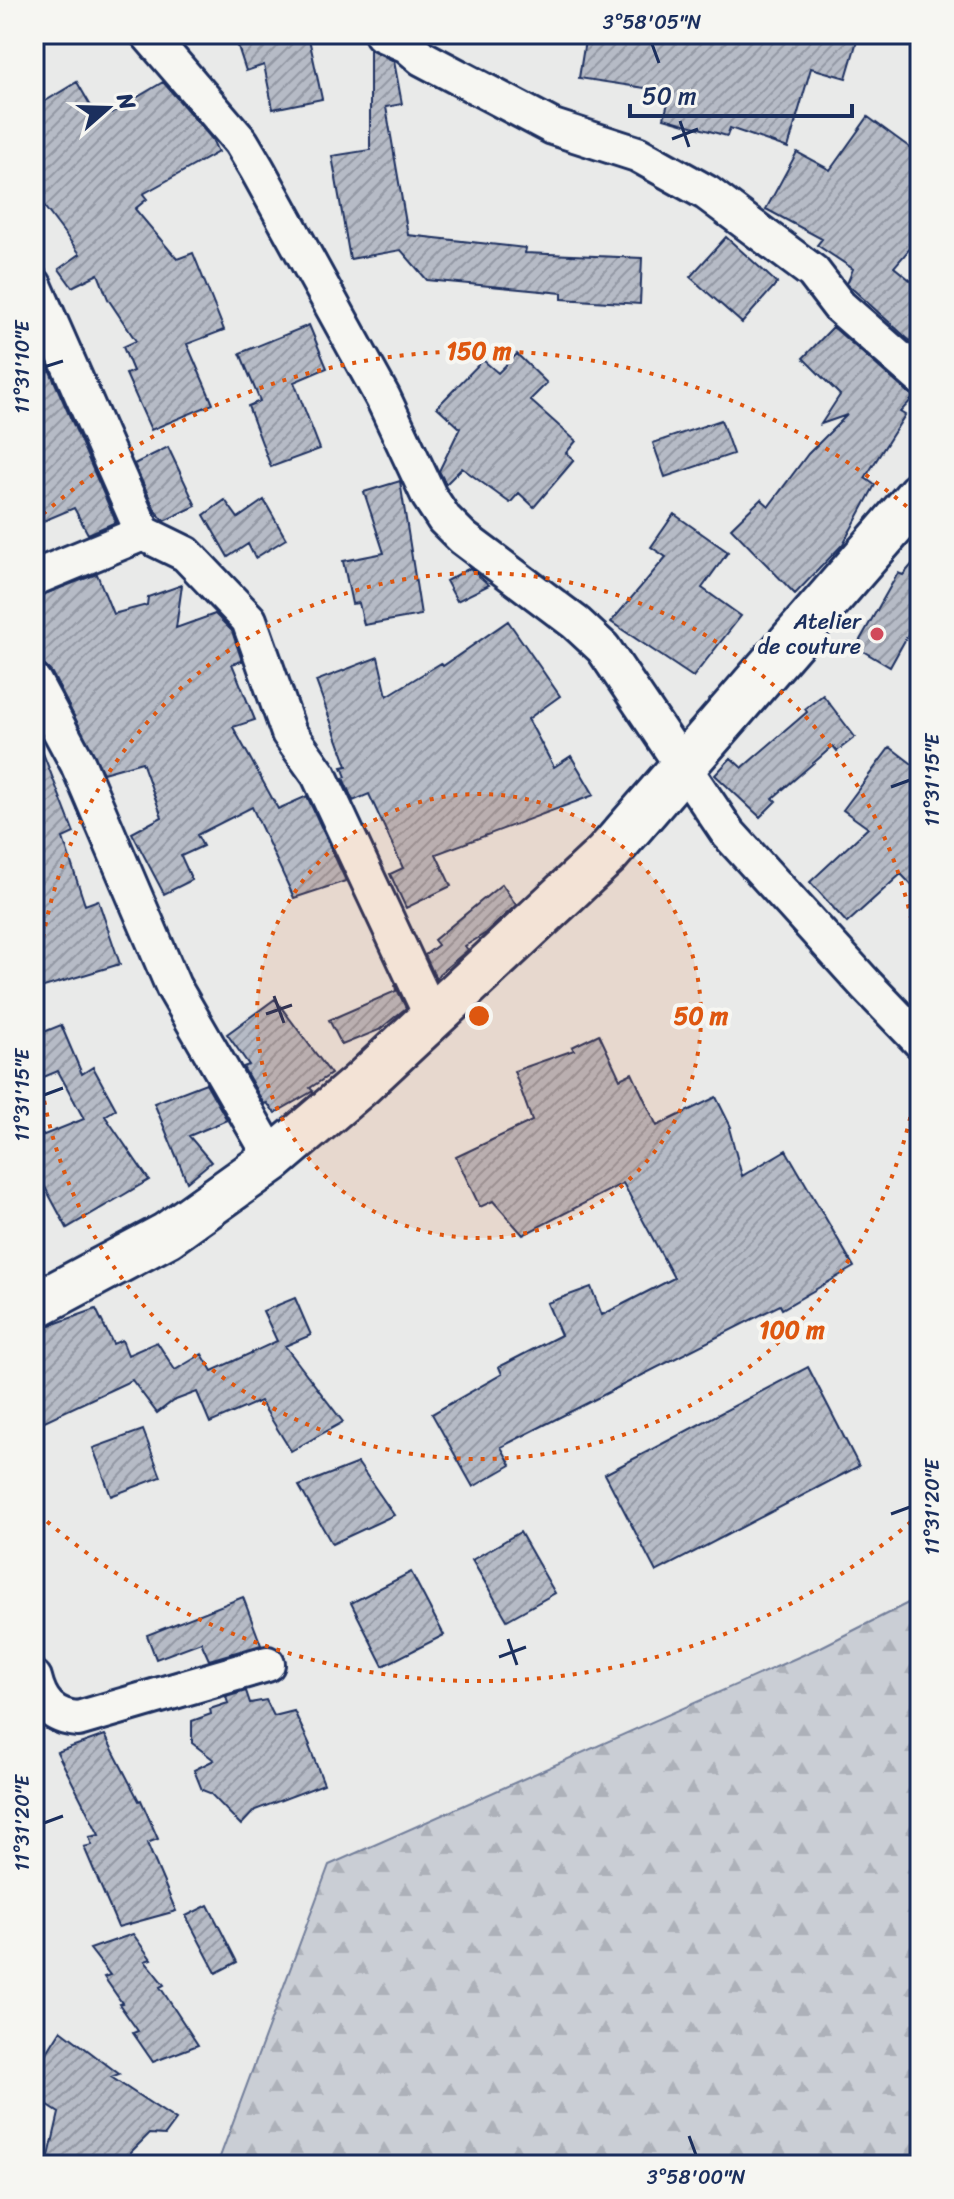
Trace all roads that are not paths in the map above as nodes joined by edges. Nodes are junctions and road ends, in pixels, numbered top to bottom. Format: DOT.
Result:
graph roads {
  1 [pos="148,34"];
  2 [pos="382,34"];
  3 [pos="34,285"];
  4 [pos="920,377"];
  5 [pos="920,494"];
  6 [pos="143,533"];
  7 [pos="34,578"];
  8 [pos="34,682"];
  9 [pos="685,768"];
  10 [pos="432,1017"];
  11 [pos="920,1041"];
  12 [pos="273,1159"];
  13 [pos="34,1306"];
  14 [pos="267,1664"];
  15 [pos="34,1678"];
  1 -- 9 [label="street"];
  2 -- 4 [label="street"];
  3 -- 6 [label="street"];
  5 -- 9 [label="main road"];
  6 -- 7 [label="street"];
  6 -- 10 [label="street"];
  8 -- 12 [label="street"];
  9 -- 10 [label="main road"];
  9 -- 11 [label="street"];
  10 -- 12 [label="main road"];
  12 -- 13 [label="main road"];
  14 -- 15 [label="street"];
}
